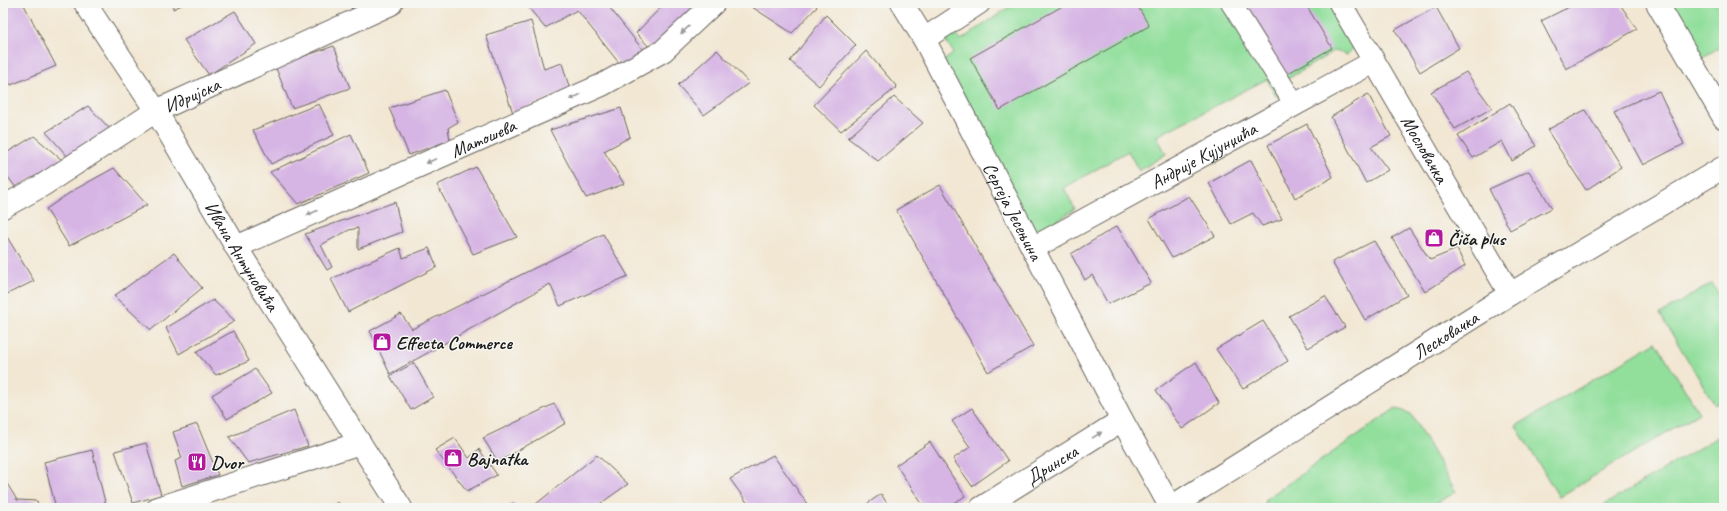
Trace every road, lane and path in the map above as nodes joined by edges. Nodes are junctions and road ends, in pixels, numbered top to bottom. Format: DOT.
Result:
graph roads {
  1 [pos="85,3"];
  2 [pos="714,3"];
  3 [pos="902,3"];
  4 [pos="978,3"];
  5 [pos="1231,3"];
  6 [pos="1340,3"];
  7 [pos="1657,3"];
  8 [pos="391,4"];
  9 [pos="924,39"];
  10 [pos="1373,62"];
  11 [pos="1295,106"];
  12 [pos="156,111"];
  13 [pos="1724,118"];
  14 [pos="1724,167"];
  15 [pos="3,207"];
  16 [pos="236,246"];
  17 [pos="1033,248"];
  18 [pos="1510,294"];
  19 [pos="1122,420"];
  20 [pos="360,444"];
  21 [pos="158,508"];
  22 [pos="401,508"];
  23 [pos="981,508"];
  24 [pos="1171,508"];
  1 -- 12 [label="street, Ивана Антуновића"];
  2 -- 16 [label="street, Матошева, one-way"];
  3 -- 9 [label="street, Сергеја Јесењина"];
  4 -- 9 [label="street"];
  5 -- 11 [label="street"];
  6 -- 10 [label="street, Мословачка"];
  7 -- 13 [label="street"];
  8 -- 12 [label="street, Идријска"];
  9 -- 17 [label="street, Сергеја Јесењина"];
  10 -- 11 [label="street, Андрије Кујунџића"];
  10 -- 18 [label="street, Мословачка"];
  11 -- 17 [label="street, Андрије Кујунџића"];
  12 -- 15 [label="street, Идријска"];
  12 -- 16 [label="street, Ивана Антуновића"];
  14 -- 18 [label="street, Лесковачка"];
  16 -- 20 [label="street, Ивана Антуновића"];
  17 -- 19 [label="street, Сергеја Јесењина"];
  18 -- 24 [label="street, Лесковачка"];
  23 -- 19 [label="street, Дринска, one-way"];
  19 -- 24 [label="street, Сергеја Јесењина"];
  20 -- 21 [label="street"];
  20 -- 22 [label="street, Ивана Антуновића"];
}
